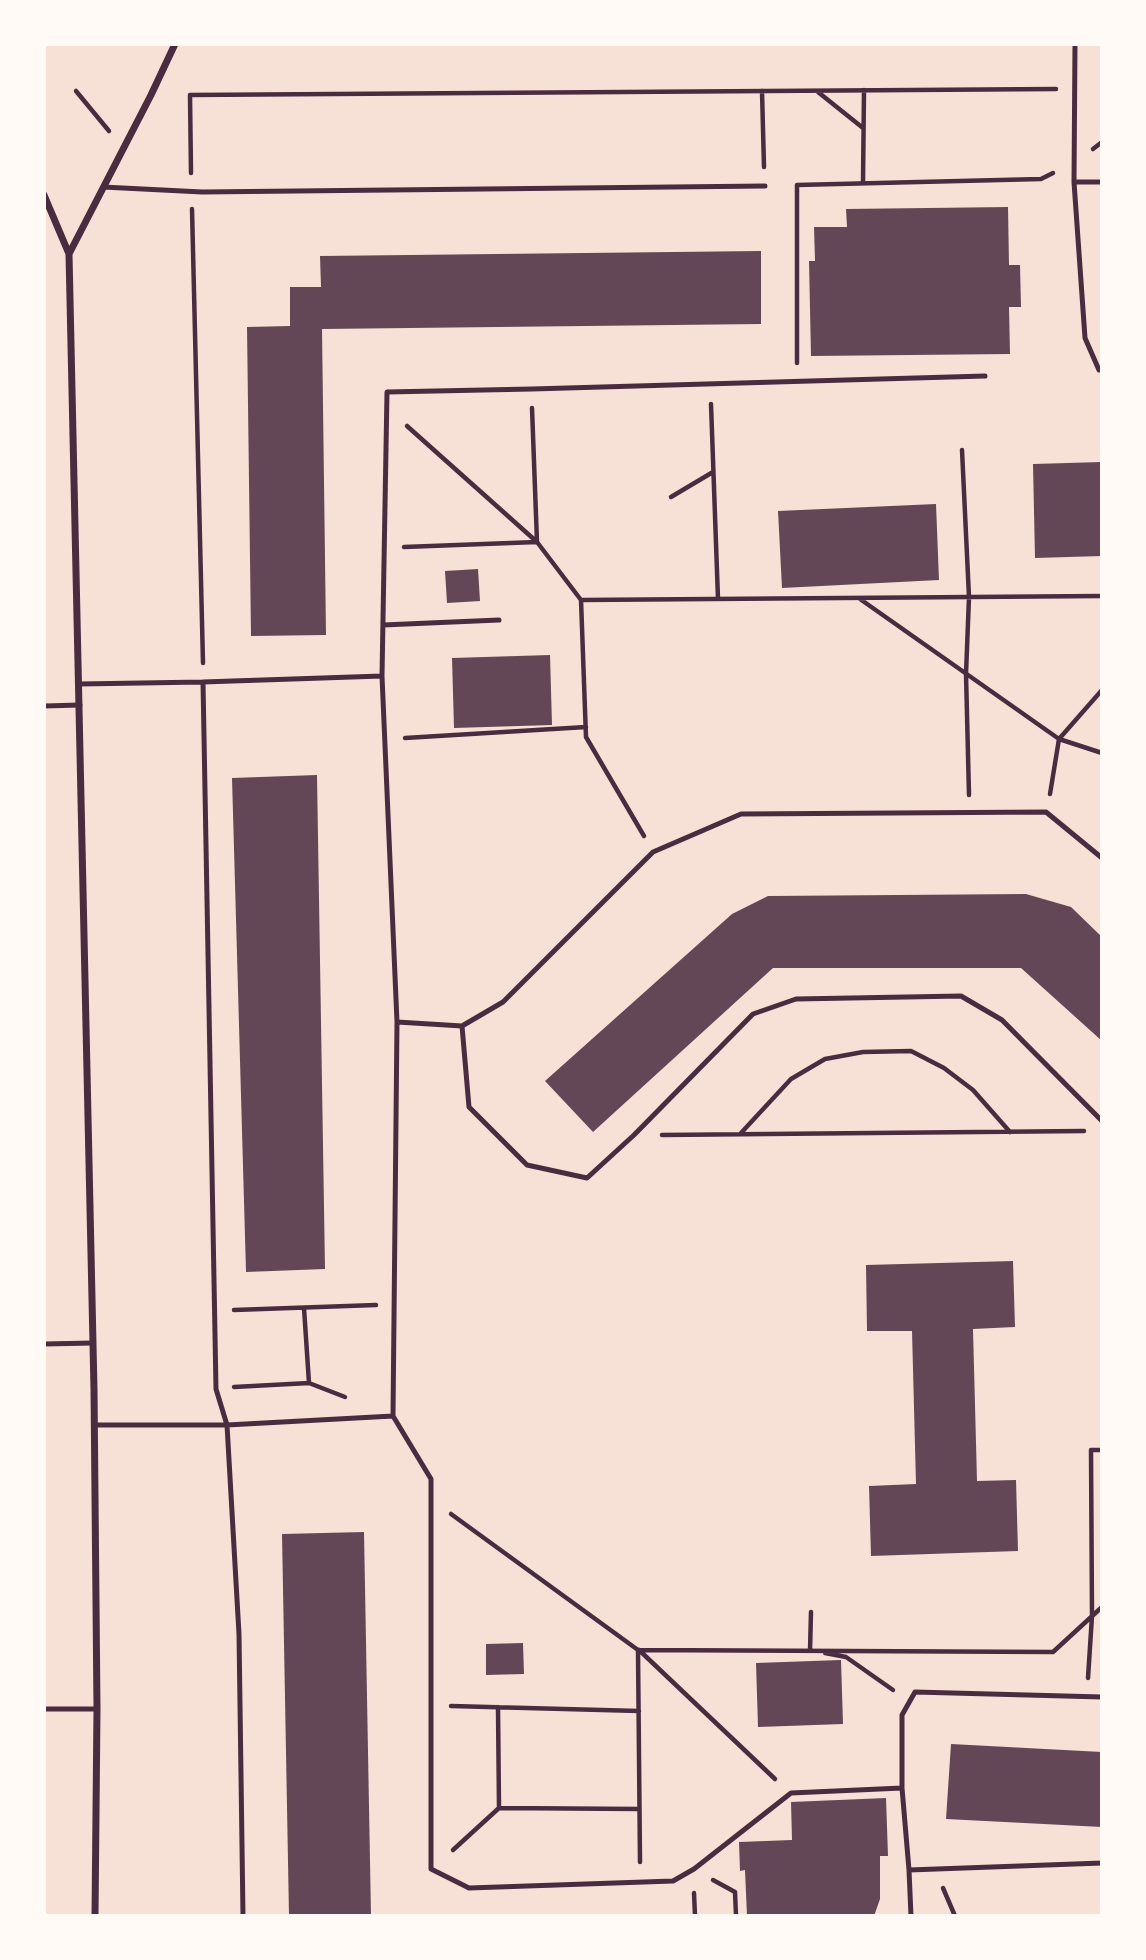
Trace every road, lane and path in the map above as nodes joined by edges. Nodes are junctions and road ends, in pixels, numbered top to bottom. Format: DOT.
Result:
graph roads {
  1 [pos="175,44"];
  2 [pos="1075,44"];
  3 [pos="1073,89"];
  4 [pos="817,90"];
  5 [pos="864,90"];
  6 [pos="76,91"];
  7 [pos="762,91"];
  8 [pos="864,128"];
  9 [pos="1102,142"];
  10 [pos="123,148"];
  11 [pos="1074,163"];
  12 [pos="1074,182"];
  13 [pos="1102,182"];
  14 [pos="863,183"];
  15 [pos="765,186"];
  16 [pos="102,187"];
  17 [pos="191,191"];
  18 [pos="44,195"];
  19 [pos="69,254"];
  20 [pos="1102,370"];
  21 [pos="985,376"];
  22 [pos="797,382"];
  23 [pos="710,384"];
  24 [pos="532,389"];
  25 [pos="387,408"];
  26 [pos="962,450"];
  27 [pos="713,472"];
  28 [pos="671,497"];
  29 [pos="537,542"];
  30 [pos="384,548"];
  31 [pos="1102,596"];
  32 [pos="969,597"];
  33 [pos="718,599"];
  34 [pos="859,599"];
  35 [pos="581,600"];
  36 [pos="499,620"];
  37 [pos="383,625"];
  38 [pos="966,674"];
  39 [pos="382,676"];
  40 [pos="203,682"];
  41 [pos="79,684"];
  42 [pos="1102,691"];
  43 [pos="80,705"];
  44 [pos="44,706"];
  45 [pos="586,727"];
  46 [pos="385,739"];
  47 [pos="1059,739"];
  48 [pos="1102,753"];
  49 [pos="1046,812"];
  50 [pos="970,813"];
  51 [pos="653,852"];
  52 [pos="1102,858"];
  53 [pos="397,1022"];
  54 [pos="462,1026"];
  55 [pos="1102,1121"];
  56 [pos="1089,1131"];
  57 [pos="1010,1132"];
  58 [pos="740,1134"];
  59 [pos="634,1135"];
  60 [pos="394,1304"];
  61 [pos="304,1308"];
  62 [pos="215,1311"];
  63 [pos="93,1343"];
  64 [pos="44,1344"];
  65 [pos="309,1383"];
  66 [pos="216,1389"];
  67 [pos="357,1402"];
  68 [pos="393,1416"];
  69 [pos="95,1424"];
  70 [pos="227,1425"];
  71 [pos="1102,1450"];
  72 [pos="431,1499"];
  73 [pos="1102,1607"];
  74 [pos="811,1612"];
  75 [pos="1093,1616"];
  76 [pos="639,1650"];
  77 [pos="810,1651"];
  78 [pos="1087,1697"];
  79 [pos="1102,1697"];
  80 [pos="910,1702"];
  81 [pos="431,1705"];
  82 [pos="498,1707"];
  83 [pos="44,1709"];
  84 [pos="97,1709"];
  85 [pos="639,1711"];
  86 [pos="902,1788"];
  87 [pos="791,1793"];
  88 [pos="499,1808"];
  89 [pos="639,1809"];
  90 [pos="1102,1863"];
  91 [pos="431,1869"];
  92 [pos="694,1869"];
  93 [pos="909,1870"];
  94 [pos="934,1870"];
  95 [pos="640,1882"];
  96 [pos="95,1916"];
  97 [pos="243,1916"];
  98 [pos="736,1916"];
  99 [pos="911,1916"];
  100 [pos="955,1916"];
  1 -- 10 [label="street"];
  2 -- 3 [label="lane"];
  3 -- 5 [label="path"];
  3 -- 11 [label="lane"];
  4 -- 5 [label="path"];
  4 -- 7 [label="path"];
  4 -- 8 [label="path"];
  5 -- 8 [label="path"];
  6 -- 10 [label="path"];
  7 -- 15 [label="path"];
  7 -- 17 [label="path"];
  8 -- 14 [label="path"];
  9 -- 11 [label="path"];
  10 -- 16 [label="street"];
  11 -- 12 [label="lane"];
  11 -- 14 [label="path"];
  12 -- 13 [label="lane"];
  12 -- 20 [label="lane"];
  14 -- 22 [label="path"];
  15 -- 17 [label="lane"];
  16 -- 17 [label="lane"];
  16 -- 19 [label="street"];
  17 -- 40 [label="path"];
  18 -- 19 [label="street"];
  19 -- 41 [label="street"];
  21 -- 22 [label="lane"];
  22 -- 23 [label="lane"];
  23 -- 24 [label="lane"];
  23 -- 27 [label="path"];
  24 -- 25 [label="lane"];
  24 -- 29 [label="path"];
  25 -- 29 [label="path"];
  25 -- 30 [label="lane"];
  26 -- 32 [label="path"];
  27 -- 28 [label="path"];
  27 -- 33 [label="path"];
  29 -- 30 [label="path"];
  29 -- 35 [label="path"];
  30 -- 37 [label="lane"];
  31 -- 32 [label="path"];
  32 -- 34 [label="path"];
  32 -- 38 [label="path"];
  33 -- 34 [label="path"];
  33 -- 35 [label="path"];
  34 -- 38 [label="path"];
  35 -- 45 [label="path"];
  36 -- 37 [label="lane"];
  37 -- 39 [label="lane"];
  38 -- 47 [label="path"];
  38 -- 50 [label="path"];
  39 -- 40 [label="lane"];
  39 -- 46 [label="lane"];
  40 -- 41 [label="lane"];
  40 -- 62 [label="lane"];
  41 -- 43 [label="street"];
  42 -- 47 [label="path"];
  43 -- 44 [label="lane"];
  43 -- 63 [label="street"];
  45 -- 46 [label="path"];
  45 -- 51 [label="path"];
  46 -- 53 [label="lane"];
  47 -- 48 [label="path"];
  47 -- 49 [label="path"];
  49 -- 50 [label="lane"];
  49 -- 52 [label="lane"];
  50 -- 51 [label="lane"];
  51 -- 54 [label="lane"];
  53 -- 54 [label="lane"];
  53 -- 60 [label="lane"];
  54 -- 59 [label="lane"];
  55 -- 59 [label="lane"];
  56 -- 57 [label="path"];
  57 -- 58 [label="path"];
  57 -- 58 [label="path"];
  58 -- 59 [label="path"];
  60 -- 61 [label="path"];
  60 -- 68 [label="lane"];
  61 -- 62 [label="path"];
  61 -- 65 [label="path"];
  62 -- 66 [label="lane"];
  63 -- 64 [label="lane"];
  63 -- 69 [label="street"];
  65 -- 66 [label="path"];
  65 -- 67 [label="path"];
  66 -- 70 [label="lane"];
  68 -- 70 [label="lane"];
  68 -- 72 [label="lane"];
  69 -- 70 [label="lane"];
  69 -- 84 [label="street"];
  70 -- 97 [label="lane"];
  71 -- 75 [label="path"];
  72 -- 76 [label="path"];
  72 -- 81 [label="lane"];
  73 -- 75 [label="path"];
  74 -- 77 [label="path"];
  75 -- 77 [label="path"];
  75 -- 78 [label="path"];
  76 -- 77 [label="path"];
  76 -- 85 [label="path"];
  76 -- 87 [label="path"];
  77 -- 80 [label="path"];
  78 -- 79 [label="lane"];
  78 -- 80 [label="lane"];
  80 -- 86 [label="lane"];
  81 -- 82 [label="path"];
  81 -- 91 [label="lane"];
  82 -- 85 [label="path"];
  82 -- 88 [label="path"];
  83 -- 84 [label="lane"];
  84 -- 96 [label="street"];
  85 -- 89 [label="path"];
  86 -- 87 [label="lane"];
  86 -- 93 [label="lane"];
  87 -- 92 [label="lane"];
  88 -- 89 [label="path"];
  88 -- 91 [label="path"];
  89 -- 95 [label="path"];
  90 -- 94 [label="lane"];
  91 -- 95 [label="lane"];
  92 -- 95 [label="lane"];
  92 -- 98 [label="path"];
  93 -- 94 [label="lane"];
  93 -- 99 [label="lane"];
  94 -- 100 [label="path"];
}
